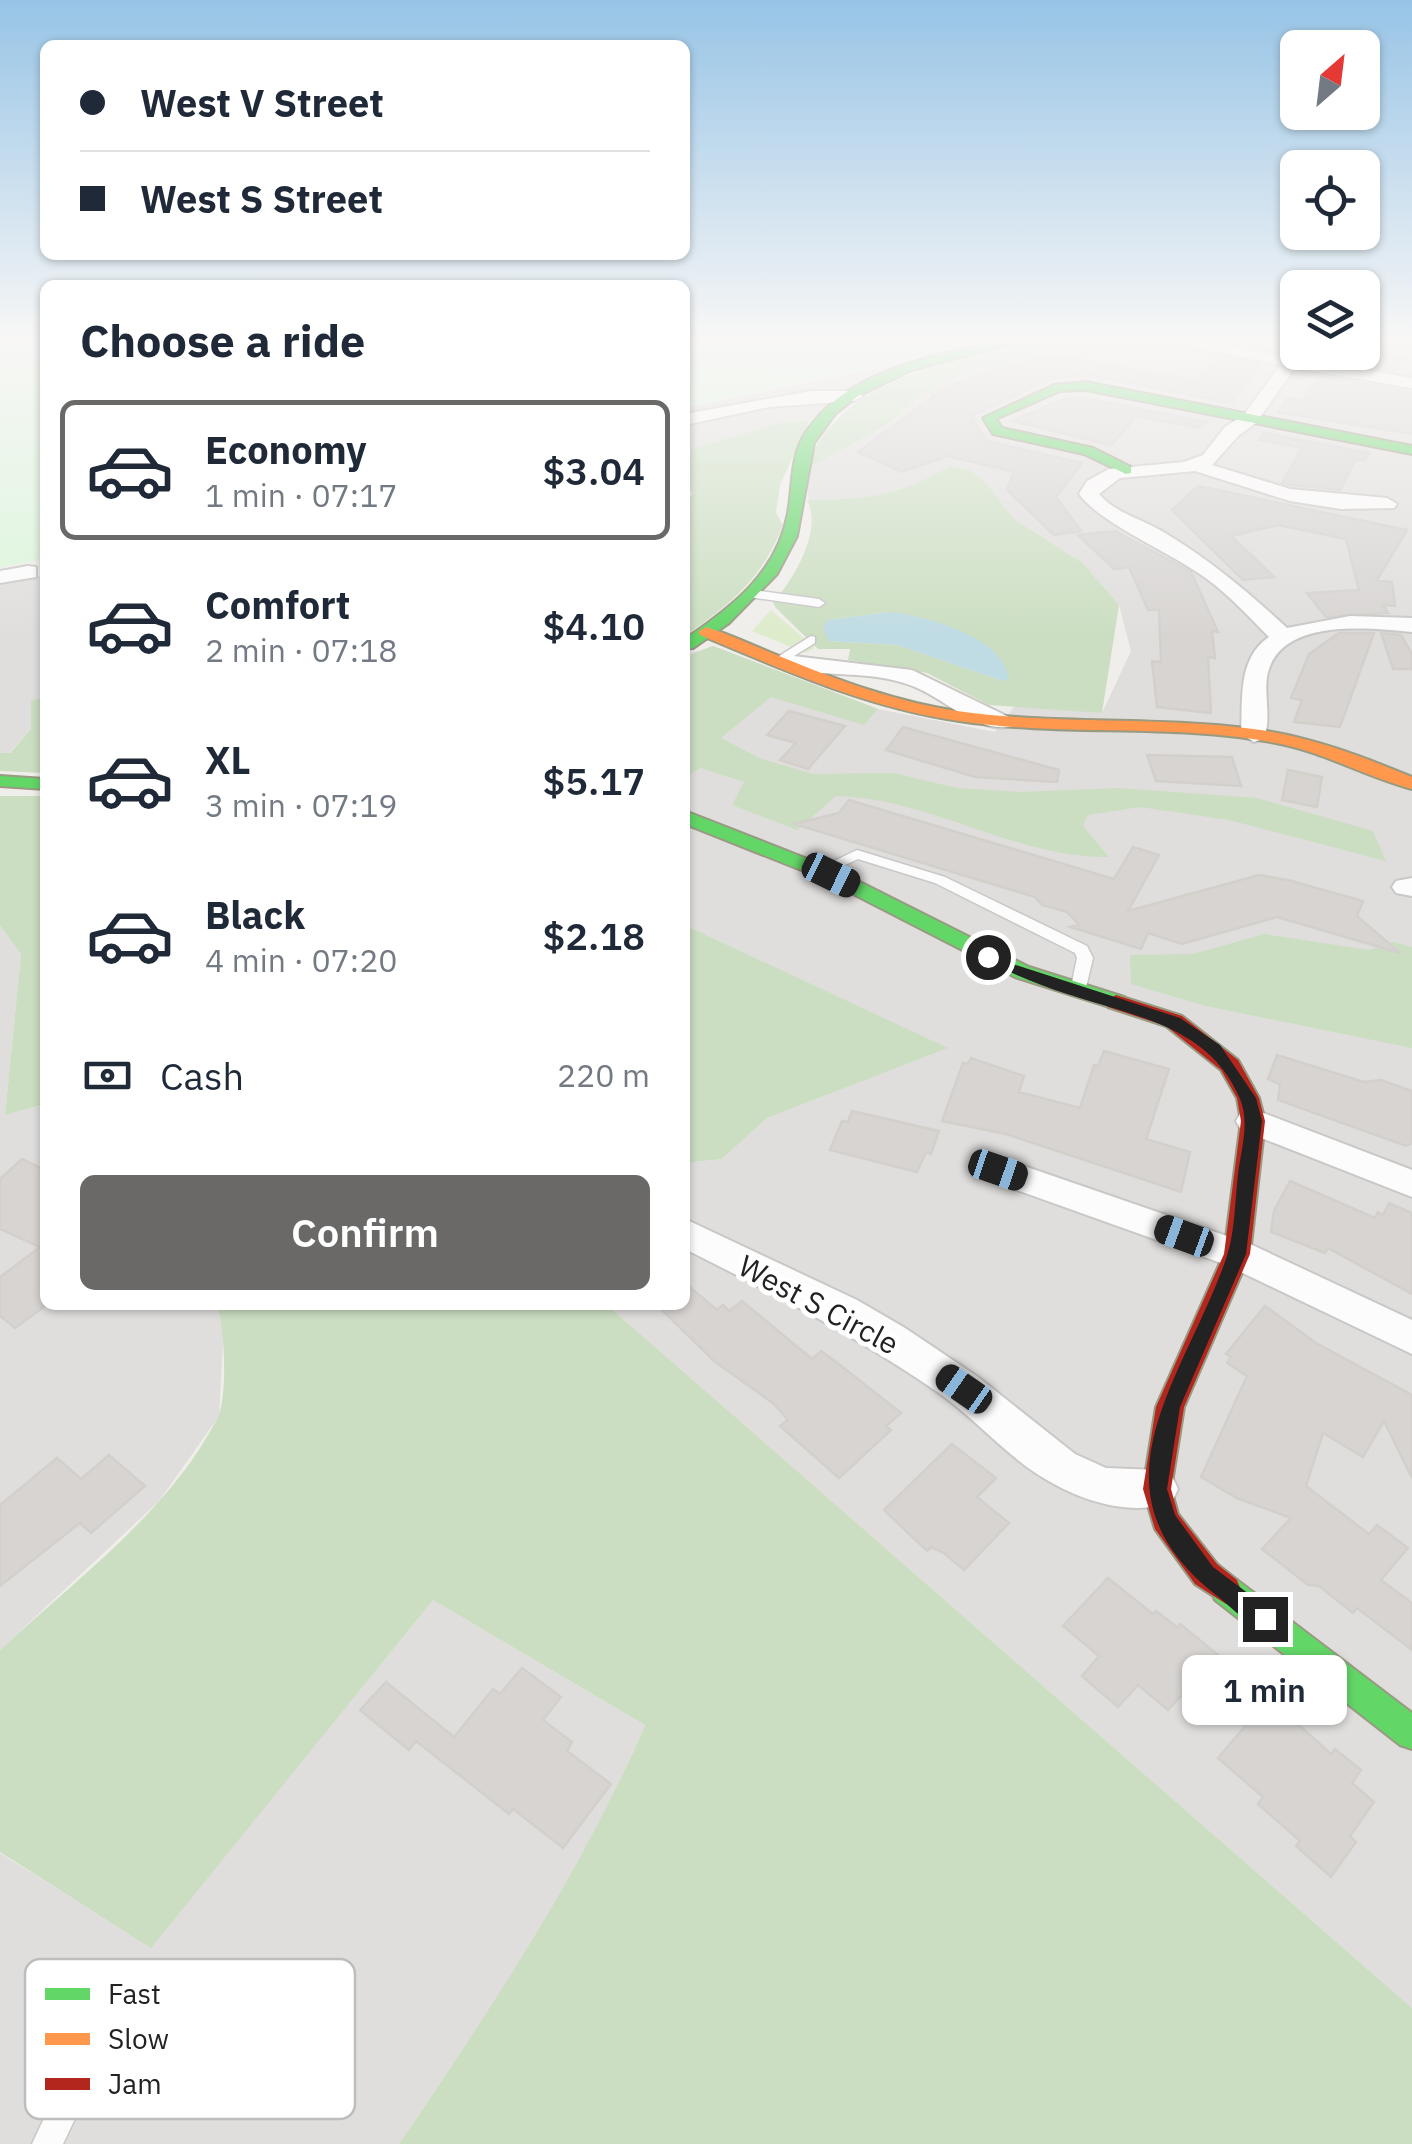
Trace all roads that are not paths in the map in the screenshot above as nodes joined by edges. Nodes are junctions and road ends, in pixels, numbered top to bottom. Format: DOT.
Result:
graph roads {
  1 [pos="810,439"];
  2 [pos="1030,439"];
  3 [pos="1226,439"];
  4 [pos="1355,439"];
  5 [pos="1412,450"];
  6 [pos="1197,465"];
  7 [pos="1126,470"];
  8 [pos="1387,504"];
  9 [pos="28,572"];
  10 [pos="0,577"];
  11 [pos="753,594"];
  12 [pos="819,603"];
  13 [pos="1412,625"];
  14 [pos="706,632"];
  15 [pos="1282,636"];
  16 [pos="811,640"];
  17 [pos="690,643"];
  18 [pos="777,660"];
  19 [pos="1014,724"];
  20 [pos="1254,734"];
  21 [pos="0,781"];
  22 [pos="40,784"];
  23 [pos="1412,784"];
  24 [pos="690,819"];
  25 [pos="821,871"];
  26 [pos="1078,992"];
  27 [pos="1254,1121"];
  28 [pos="998,1170"];
  29 [pos="1412,1184"];
  30 [pos="690,1236"];
  31 [pos="1237,1254"];
  32 [pos="1412,1338"];
  33 [pos="1156,1489"];
  34 [pos="1412,1733"];
  35 [pos="59,2119"];
  36 [pos="46,2144"];
  1 -- 11 [label="street"];
  2 -- 7 [label="street"];
  3 -- 6 [label="street"];
  4 -- 5 [label="street"];
  6 -- 7 [label="street"];
  6 -- 8 [label="street"];
  7 -- 15 [label="street"];
  9 -- 10 [label="street"];
  11 -- 12 [label="lane"];
  11 -- 14 [label="street"];
  13 -- 15 [label="street"];
  14 -- 17 [label="street"];
  14 -- 18 [label="street"];
  15 -- 20 [label="street"];
  16 -- 18 [label="lane"];
  18 -- 19 [label="street"];
  19 -- 20 [label="street"];
  20 -- 23 [label="street"];
  21 -- 22 [label="street"];
  24 -- 25 [label="street"];
  25 -- 26 [label="street"];
  25 -- 26 [label="lane"];
  26 -- 27 [label="street"];
  27 -- 29 [label="street"];
  27 -- 31 [label="street"];
  28 -- 31 [label="street"];
  30 -- 33 [label="street, West S Circle"];
  31 -- 32 [label="street"];
  31 -- 33 [label="street"];
  33 -- 34 [label="street"];
  35 -- 36 [label="lane"];
}
